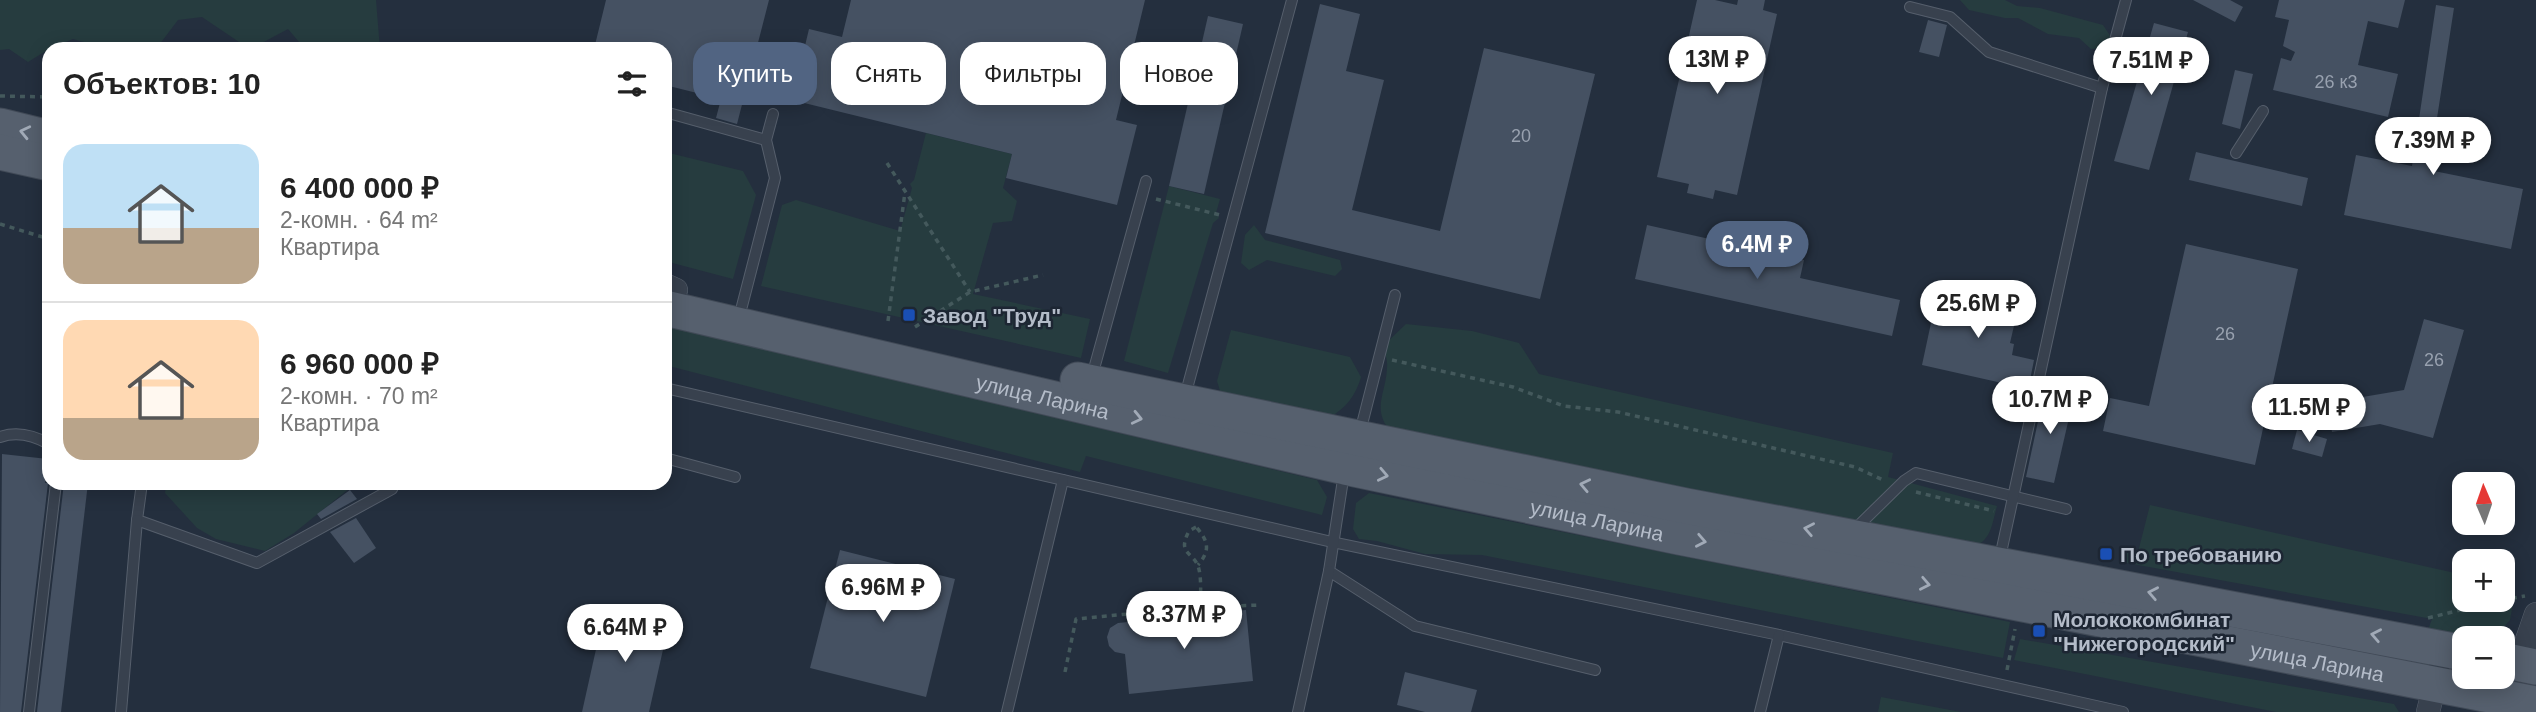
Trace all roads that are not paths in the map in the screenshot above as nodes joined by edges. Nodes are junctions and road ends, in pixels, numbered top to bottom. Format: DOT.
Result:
graph roads {
  1 [pos="1292,0"];
  2 [pos="2126,0"];
  3 [pos="1910,7"];
  4 [pos="2102,88"];
  5 [pos="2263,111"];
  6 [pos="672,114"];
  7 [pos="773,114"];
  8 [pos="0,126"];
  9 [pos="765,140"];
  10 [pos="0,152"];
  11 [pos="2236,153"];
  12 [pos="42,154"];
  13 [pos="42,156"];
  14 [pos="1146,181"];
  15 [pos="672,294"];
  16 [pos="672,294"];
  17 [pos="1395,295"];
  18 [pos="742,306"];
  19 [pos="1090,383"];
  20 [pos="672,389"];
  21 [pos="1183,402"];
  22 [pos="0,437"];
  23 [pos="42,440"];
  24 [pos="1352,452"];
  25 [pos="672,460"];
  26 [pos="735,477"];
  27 [pos="1063,480"];
  28 [pos="55,490"];
  29 [pos="141,490"];
  30 [pos="390,490"];
  31 [pos="2013,497"];
  32 [pos="2066,509"];
  33 [pos="137,520"];
  34 [pos="1847,536"];
  35 [pos="1332,542"];
  36 [pos="1998,565"];
  37 [pos="1329,571"];
  38 [pos="2536,614"];
  39 [pos="1779,635"];
  40 [pos="2452,651"];
  41 [pos="2452,658"];
  42 [pos="2515,665"];
  43 [pos="1595,670"];
  44 [pos="2442,691"];
  45 [pos="2536,704"];
  46 [pos="29,712"];
  47 [pos="121,712"];
  48 [pos="1007,712"];
  49 [pos="1298,712"];
  50 [pos="1760,712"];
  51 [pos="2123,712"];
  1 -- 21 [label="lane"];
  2 -- 4 [label="lane"];
  3 -- 4 [label="lane"];
  4 -- 31 [label="lane"];
  5 -- 11 [label="lane"];
  6 -- 9 [label="lane"];
  7 -- 9 [label="lane"];
  12 -- 8 [label="main road, one-way"];
  9 -- 18 [label="lane"];
  10 -- 13 [label="main road"];
  14 -- 19 [label="lane"];
  15 -- 18 [label="main road, улица Ларина"];
  16 -- 24 [label="main road, улица Ларина, one-way"];
  17 -- 24 [label="lane"];
  18 -- 19 [label="main road, улица Ларина"];
  19 -- 21 [label="main road, улица Ларина"];
  20 -- 27 [label="lane"];
  21 -- 24 [label="main road, улица Ларина"];
  22 -- 23 [label="lane"];
  34 -- 24 [label="main road, улица Ларина, one-way"];
  24 -- 35 [label="lane"];
  24 -- 44 [label="main road, улица Ларина, one-way"];
  25 -- 26 [label="lane"];
  27 -- 35 [label="lane"];
  27 -- 48 [label="lane"];
  28 -- 46 [label="lane"];
  29 -- 33 [label="lane"];
  30 -- 33 [label="lane"];
  31 -- 32 [label="lane"];
  31 -- 34 [label="lane"];
  31 -- 36 [label="lane"];
  33 -- 47 [label="lane"];
  34 -- 36 [label="main road, улица Ларина"];
  35 -- 37 [label="lane"];
  35 -- 39 [label="lane"];
  40 -- 36 [label="main road, улица Ларина, one-way"];
  37 -- 43 [label="lane"];
  37 -- 49 [label="lane"];
  38 -- 42 [label="street"];
  39 -- 50 [label="lane"];
  39 -- 51 [label="lane"];
  41 -- 44 [label="street"];
  44 -- 45 [label="main road, улица Ларина"];
}
